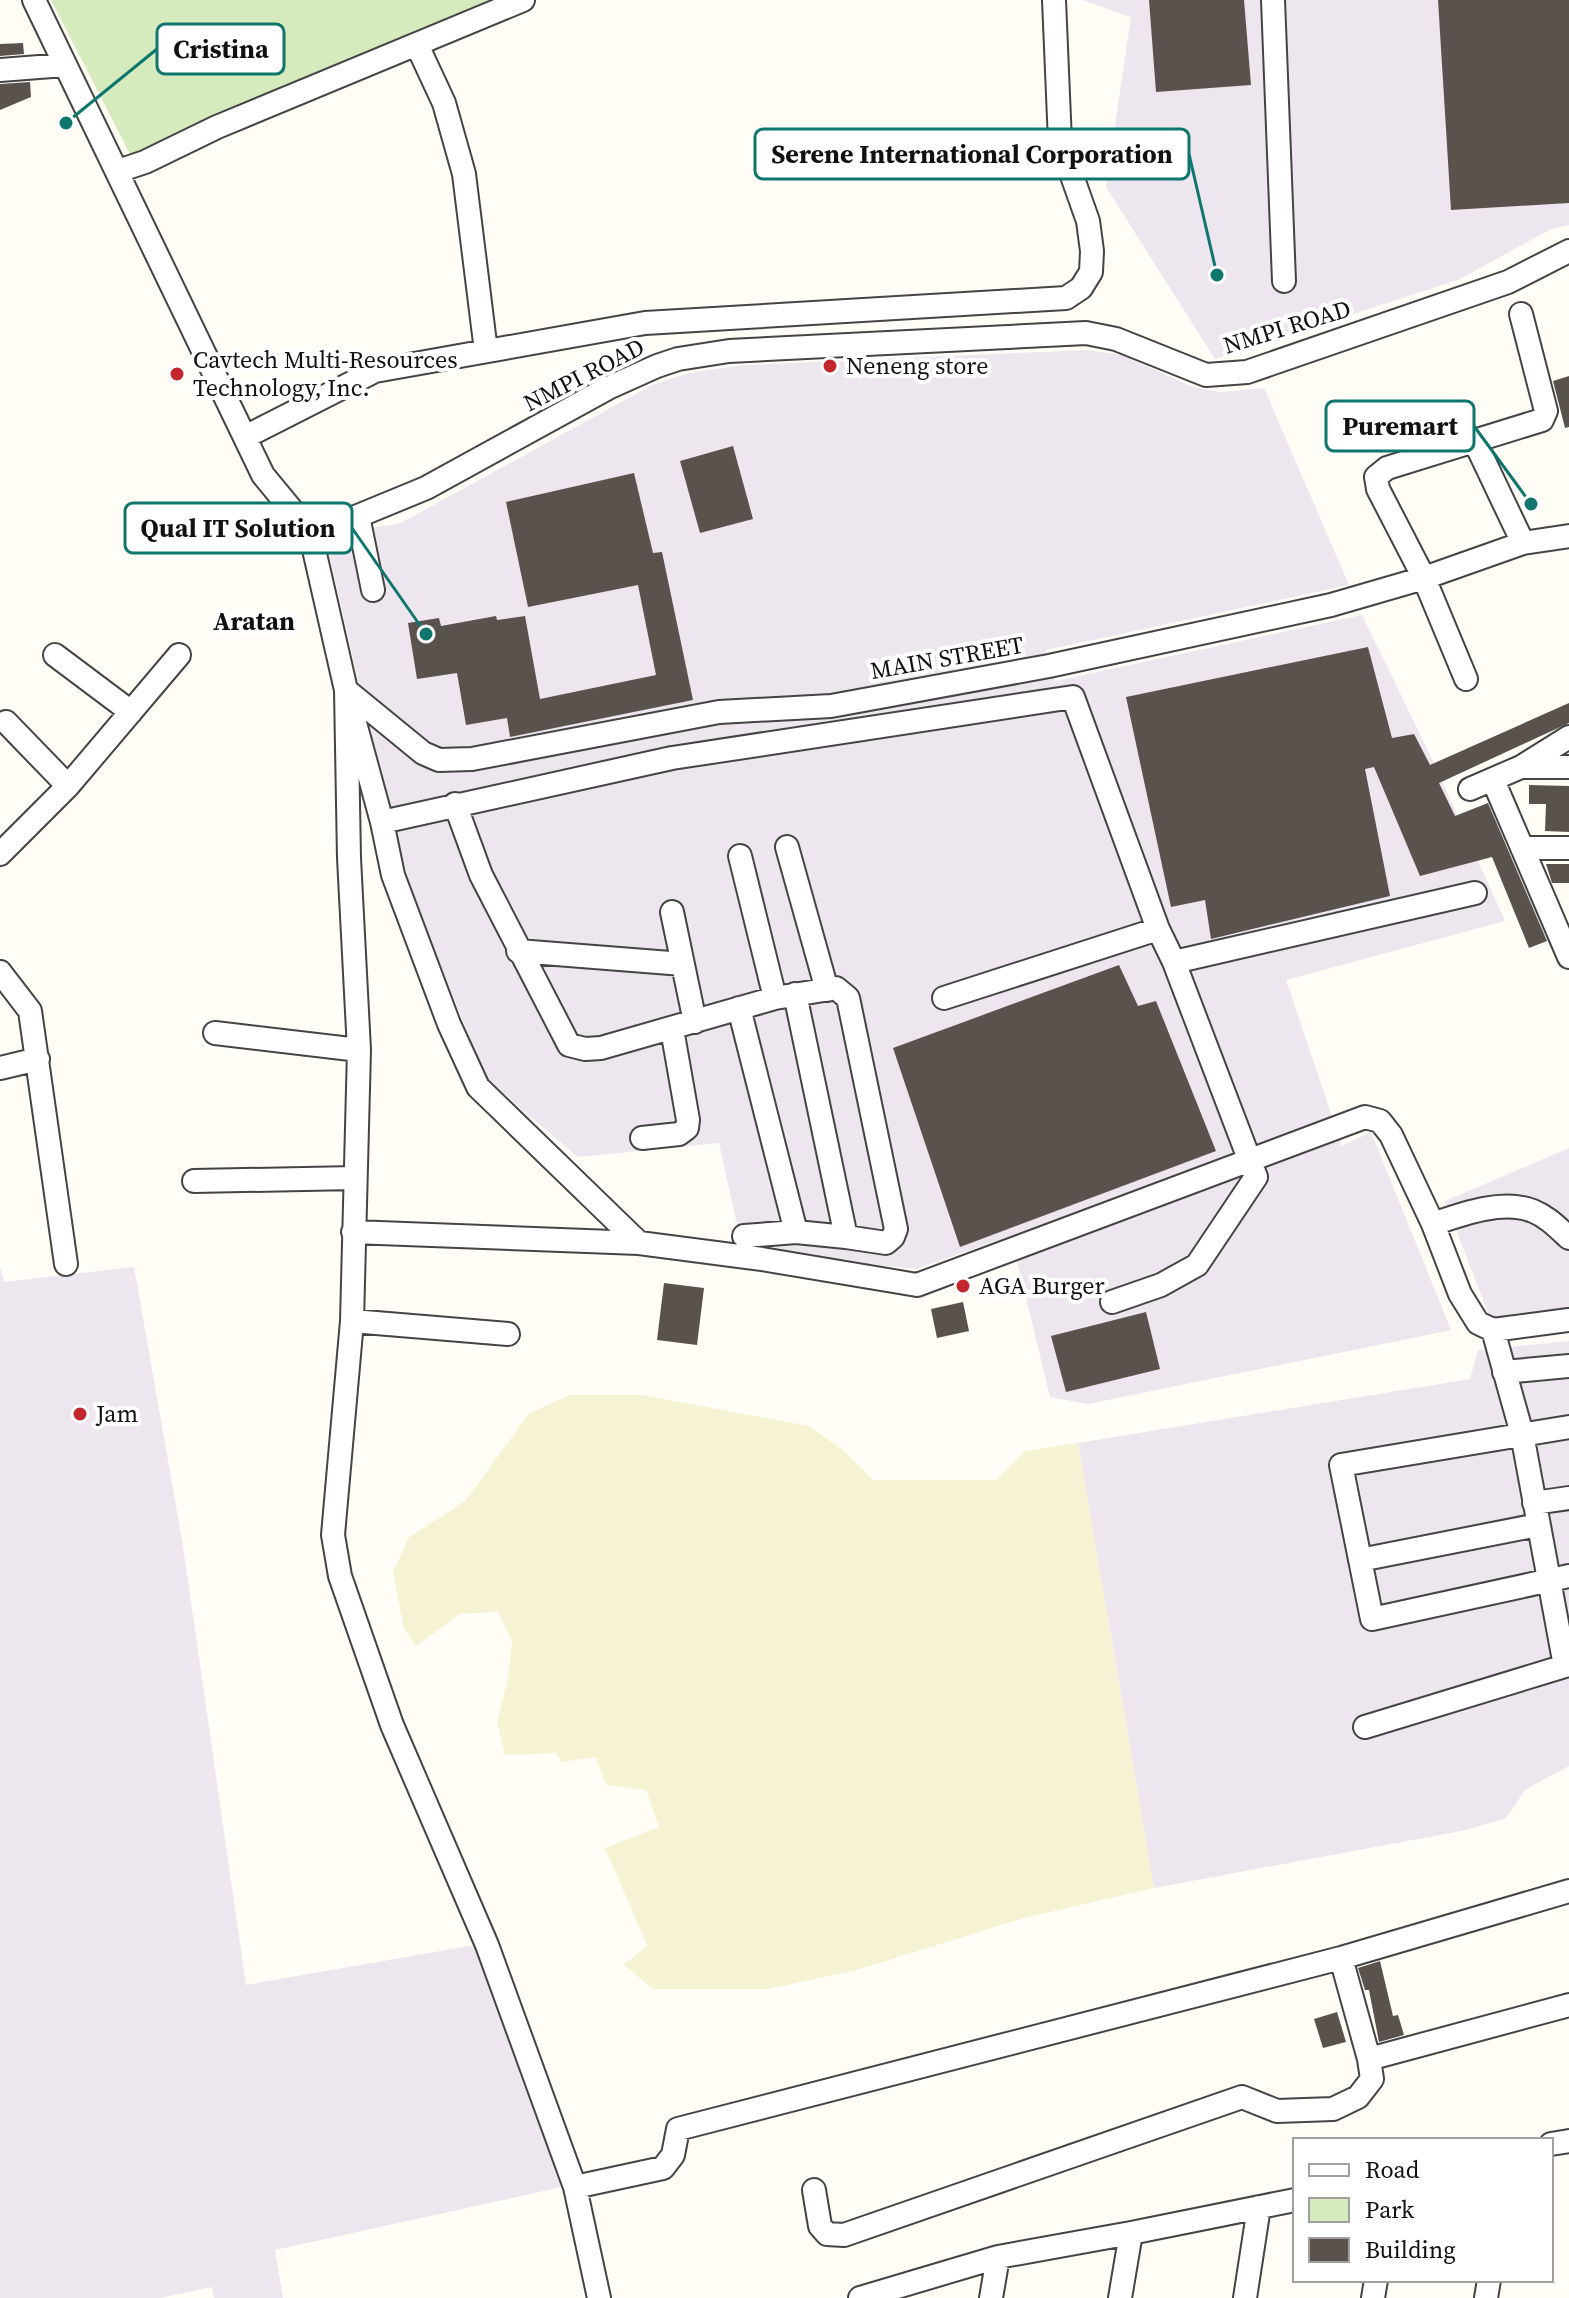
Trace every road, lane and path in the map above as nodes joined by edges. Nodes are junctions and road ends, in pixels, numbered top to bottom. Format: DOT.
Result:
graph roads {
  1 [pos="34,0"];
  2 [pos="523,0"];
  3 [pos="1054,0"];
  4 [pos="1273,0"];
  5 [pos="417,45"];
  6 [pos="65,65"];
  7 [pos="0,70"];
  8 [pos="118,171"];
  9 [pos="1569,251"];
  10 [pos="1284,281"];
  11 [pos="1521,314"];
  12 [pos="486,351"];
  13 [pos="245,437"];
  14 [pos="1474,440"];
  15 [pos="358,516"];
  16 [pos="310,532"];
  17 [pos="1569,536"];
  18 [pos="1523,543"];
  19 [pos="1424,578"];
  20 [pos="373,590"];
  21 [pos="55,655"];
  22 [pos="179,655"];
  23 [pos="1466,679"];
  24 [pos="346,690"];
  25 [pos="131,712"];
  26 [pos="6,722"];
  27 [pos="1569,737"];
  28 [pos="1521,767"];
  29 [pos="1569,767"];
  30 [pos="1493,780"];
  31 [pos="68,786"];
  32 [pos="1470,789"];
  33 [pos="455,804"];
  34 [pos="382,822"];
  35 [pos="787,847"];
  36 [pos="1522,848"];
  37 [pos="1569,848"];
  38 [pos="0,854"];
  39 [pos="740,856"];
  40 [pos="1475,893"];
  41 [pos="672,912"];
  42 [pos="1562,924"];
  43 [pos="1158,929"];
  44 [pos="518,951"];
  45 [pos="1569,957"];
  46 [pos="1174,962"];
  47 [pos="683,964"];
  48 [pos="0,972"];
  49 [pos="827,990"];
  50 [pos="785,996"];
  51 [pos="944,998"];
  52 [pos="739,1008"];
  53 [pos="695,1022"];
  54 [pos="672,1029"];
  55 [pos="215,1033"];
  56 [pos="359,1050"];
  57 [pos="38,1059"];
  58 [pos="0,1068"];
  59 [pos="642,1138"];
  60 [pos="1248,1161"];
  61 [pos="355,1178"];
  62 [pos="194,1181"];
  63 [pos="1433,1224"];
  64 [pos="353,1232"];
  65 [pos="796,1232"];
  66 [pos="744,1236"];
  67 [pos="846,1237"];
  68 [pos="1569,1238"];
  69 [pos="639,1243"];
  70 [pos="66,1264"];
  71 [pos="1112,1302"];
  72 [pos="1569,1320"];
  73 [pos="352,1321"];
  74 [pos="1493,1330"];
  75 [pos="508,1334"];
  76 [pos="1569,1366"];
  77 [pos="1504,1372"];
  78 [pos="1569,1427"];
  79 [pos="1522,1434"];
  80 [pos="1569,1498"];
  81 [pos="1536,1514"];
  82 [pos="1360,1560"];
  83 [pos="1559,1577"];
  84 [pos="1567,1666"];
  85 [pos="1365,1727"];
  86 [pos="1569,1891"];
  87 [pos="1341,1958"];
  88 [pos="1569,2005"];
  89 [pos="1369,2059"];
  90 [pos="575,2187"];
  91 [pos="814,2190"];
  92 [pos="1293,2200"];
  93 [pos="1259,2207"];
  94 [pos="1131,2233"];
  95 [pos="998,2257"];
  96 [pos="867,2296"];
  97 [pos="599,2298"];
  98 [pos="991,2298"];
  99 [pos="1120,2298"];
  100 [pos="1245,2298"];
  1 -- 6 [label="street"];
  2 -- 5 [label="street"];
  3 -- 12 [label="street"];
  4 -- 10 [label="street"];
  5 -- 8 [label="street"];
  5 -- 12 [label="street"];
  6 -- 7 [label="street"];
  6 -- 8 [label="street"];
  8 -- 13 [label="street"];
  9 -- 15 [label="street, NMPI ROAD"];
  11 -- 14 [label="street"];
  12 -- 13 [label="street"];
  13 -- 16 [label="street"];
  14 -- 18 [label="street"];
  14 -- 19 [label="street"];
  15 -- 16 [label="street, NMPI ROAD"];
  15 -- 20 [label="street"];
  16 -- 24 [label="street"];
  17 -- 18 [label="street, MAIN STREET"];
  18 -- 19 [label="street, MAIN STREET"];
  19 -- 23 [label="street"];
  19 -- 24 [label="street, MAIN STREET"];
  21 -- 25 [label="street"];
  22 -- 25 [label="street"];
  24 -- 34 [label="street"];
  24 -- 56 [label="street"];
  25 -- 31 [label="street"];
  26 -- 31 [label="street"];
  27 -- 28 [label="street"];
  28 -- 29 [label="street"];
  28 -- 30 [label="street"];
  30 -- 32 [label="street"];
  30 -- 36 [label="street"];
  31 -- 38 [label="street"];
  33 -- 34 [label="street"];
  33 -- 43 [label="street"];
  33 -- 44 [label="street"];
  34 -- 69 [label="street"];
  35 -- 49 [label="street"];
  36 -- 37 [label="street"];
  36 -- 42 [label="street"];
  39 -- 50 [label="street"];
  40 -- 46 [label="street"];
  41 -- 47 [label="street"];
  42 -- 45 [label="street"];
  43 -- 46 [label="street"];
  43 -- 51 [label="street"];
  44 -- 47 [label="street"];
  44 -- 54 [label="street"];
  46 -- 60 [label="street"];
  47 -- 53 [label="street"];
  48 -- 57 [label="street"];
  49 -- 50 [label="street"];
  49 -- 67 [label="street"];
  50 -- 52 [label="street"];
  50 -- 67 [label="street"];
  52 -- 53 [label="street"];
  52 -- 65 [label="street"];
  53 -- 54 [label="street"];
  54 -- 59 [label="street"];
  55 -- 56 [label="street"];
  56 -- 61 [label="street"];
  57 -- 58 [label="street"];
  57 -- 70 [label="street"];
  60 -- 63 [label="street"];
  60 -- 69 [label="street"];
  60 -- 71 [label="street"];
  61 -- 62 [label="street"];
  61 -- 64 [label="street"];
  63 -- 68 [label="street"];
  63 -- 74 [label="street"];
  64 -- 69 [label="street"];
  64 -- 73 [label="street"];
  65 -- 66 [label="street"];
  65 -- 67 [label="street"];
  72 -- 74 [label="street"];
  73 -- 75 [label="street"];
  73 -- 90 [label="street"];
  74 -- 77 [label="street"];
  76 -- 77 [label="street"];
  77 -- 79 [label="street"];
  78 -- 79 [label="street"];
  79 -- 81 [label="street"];
  79 -- 82 [label="street"];
  80 -- 81 [label="street"];
  81 -- 82 [label="street"];
  81 -- 83 [label="street"];
  82 -- 83 [label="street"];
  83 -- 84 [label="street"];
  84 -- 85 [label="street"];
  86 -- 87 [label="street"];
  87 -- 89 [label="street"];
  87 -- 90 [label="street"];
  88 -- 89 [label="street"];
  89 -- 91 [label="street"];
  90 -- 97 [label="street"];
  92 -- 93 [label="street"];
  93 -- 94 [label="street"];
  93 -- 100 [label="street"];
  94 -- 95 [label="street"];
  94 -- 99 [label="street"];
  95 -- 96 [label="street"];
  95 -- 98 [label="street"];
}
